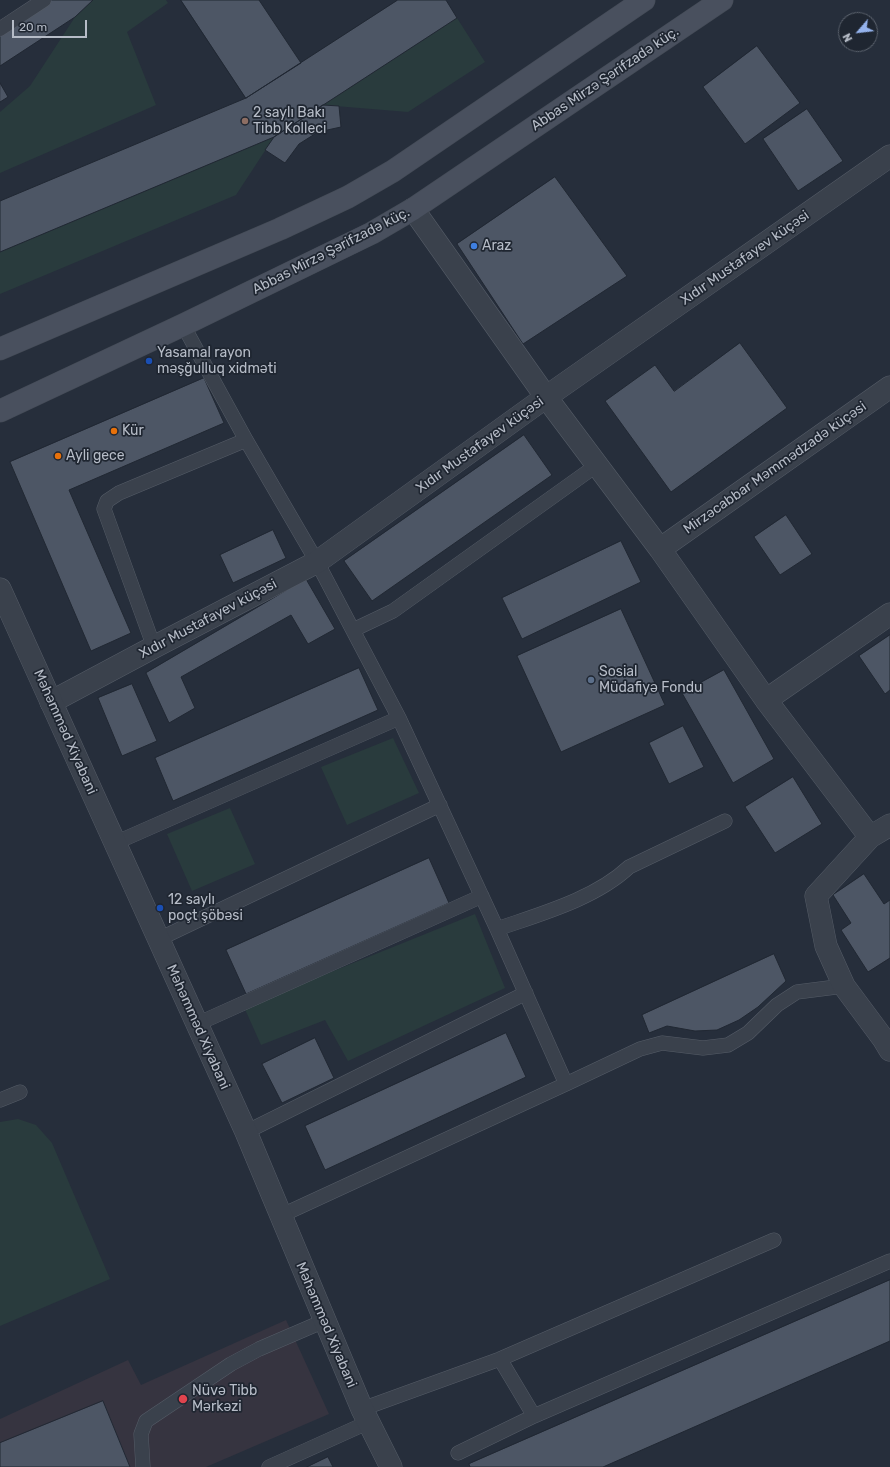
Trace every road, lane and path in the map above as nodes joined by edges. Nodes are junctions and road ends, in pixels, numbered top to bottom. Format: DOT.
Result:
graph roads {
  1 [pos="44,0"];
  2 [pos="644,0"];
  3 [pos="722,0"];
  4 [pos="0,30"];
  5 [pos="890,156"];
  6 [pos="413,210"];
  7 [pos="184,325"];
  8 [pos="0,350"];
  9 [pos="890,387"];
  10 [pos="546,397"];
  11 [pos="0,412"];
  12 [pos="246,440"];
  13 [pos="597,465"];
  14 [pos="660,549"];
  15 [pos="317,562"];
  16 [pos="0,589"];
  17 [pos="890,614"];
  18 [pos="353,630"];
  19 [pos="154,647"];
  20 [pos="766,700"];
  21 [pos="51,702"];
  22 [pos="399,718"];
  23 [pos="440,805"];
  24 [pos="725,821"];
  25 [pos="890,825"];
  26 [pos="870,837"];
  27 [pos="115,843"];
  28 [pos="482,896"];
  29 [pos="497,929"];
  30 [pos="159,939"];
  31 [pos="844,986"];
  32 [pos="526,993"];
  33 [pos="197,1024"];
  34 [pos="888,1042"];
  35 [pos="566,1084"];
  36 [pos="20,1092"];
  37 [pos="0,1100"];
  38 [pos="246,1132"];
  39 [pos="280,1216"];
  40 [pos="774,1240"];
  41 [pos="890,1261"];
  42 [pos="324,1321"];
  43 [pos="500,1359"];
  44 [pos="365,1416"];
  45 [pos="534,1416"];
  46 [pos="458,1453"];
  47 [pos="143,1467"];
  48 [pos="269,1467"];
  49 [pos="391,1467"];
  1 -- 4 [label="lane"];
  2 -- 8 [label="main road"];
  3 -- 6 [label="main road, Abbas Mirzə Şərifzadə küç."];
  5 -- 10 [label="street, Xıdır Mustafayev küçəsi"];
  6 -- 7 [label="main road, Abbas Mirzə Şərifzadə küç."];
  6 -- 10 [label="street"];
  7 -- 11 [label="main road, Abbas Mirzə Şərifzadə küç."];
  7 -- 12 [label="lane"];
  9 -- 14 [label="street, Mirzəcabbar Məmmədzadə küçəsi"];
  10 -- 13 [label="street"];
  10 -- 15 [label="street, Xıdır Mustafayev küçəsi"];
  12 -- 15 [label="lane"];
  12 -- 19 [label="lane"];
  13 -- 14 [label="street"];
  13 -- 18 [label="lane"];
  14 -- 20 [label="street"];
  15 -- 18 [label="lane"];
  15 -- 19 [label="street, Xıdır Mustafayev küçəsi"];
  16 -- 21 [label="street, Məhəmməd Xiyabani"];
  17 -- 20 [label="street"];
  18 -- 22 [label="lane"];
  19 -- 21 [label="street, Xıdır Mustafayev küçəsi"];
  20 -- 26 [label="street"];
  21 -- 27 [label="street, Məhəmməd Xiyabani"];
  22 -- 23 [label="lane"];
  22 -- 27 [label="lane"];
  23 -- 28 [label="lane"];
  23 -- 30 [label="lane"];
  24 -- 29 [label="lane"];
  25 -- 26 [label="street"];
  26 -- 31 [label="street"];
  27 -- 30 [label="street, Məhəmməd Xiyabani"];
  28 -- 29 [label="lane"];
  28 -- 33 [label="lane"];
  29 -- 32 [label="lane"];
  30 -- 33 [label="street, Məhəmməd Xiyabani"];
  31 -- 34 [label="street"];
  31 -- 35 [label="lane"];
  32 -- 35 [label="lane"];
  32 -- 38 [label="lane"];
  33 -- 38 [label="street, Məhəmməd Xiyabani"];
  35 -- 39 [label="lane"];
  36 -- 37 [label="lane"];
  38 -- 39 [label="street, Məhəmməd Xiyabani"];
  39 -- 42 [label="street, Məhəmməd Xiyabani"];
  40 -- 43 [label="lane"];
  41 -- 45 [label="lane"];
  42 -- 44 [label="street, Məhəmməd Xiyabani"];
  42 -- 47 [label="lane"];
  43 -- 44 [label="lane"];
  43 -- 45 [label="lane"];
  44 -- 48 [label="lane"];
  44 -- 49 [label="street, Məhəmməd Xiyabani"];
  45 -- 46 [label="lane"];
}
